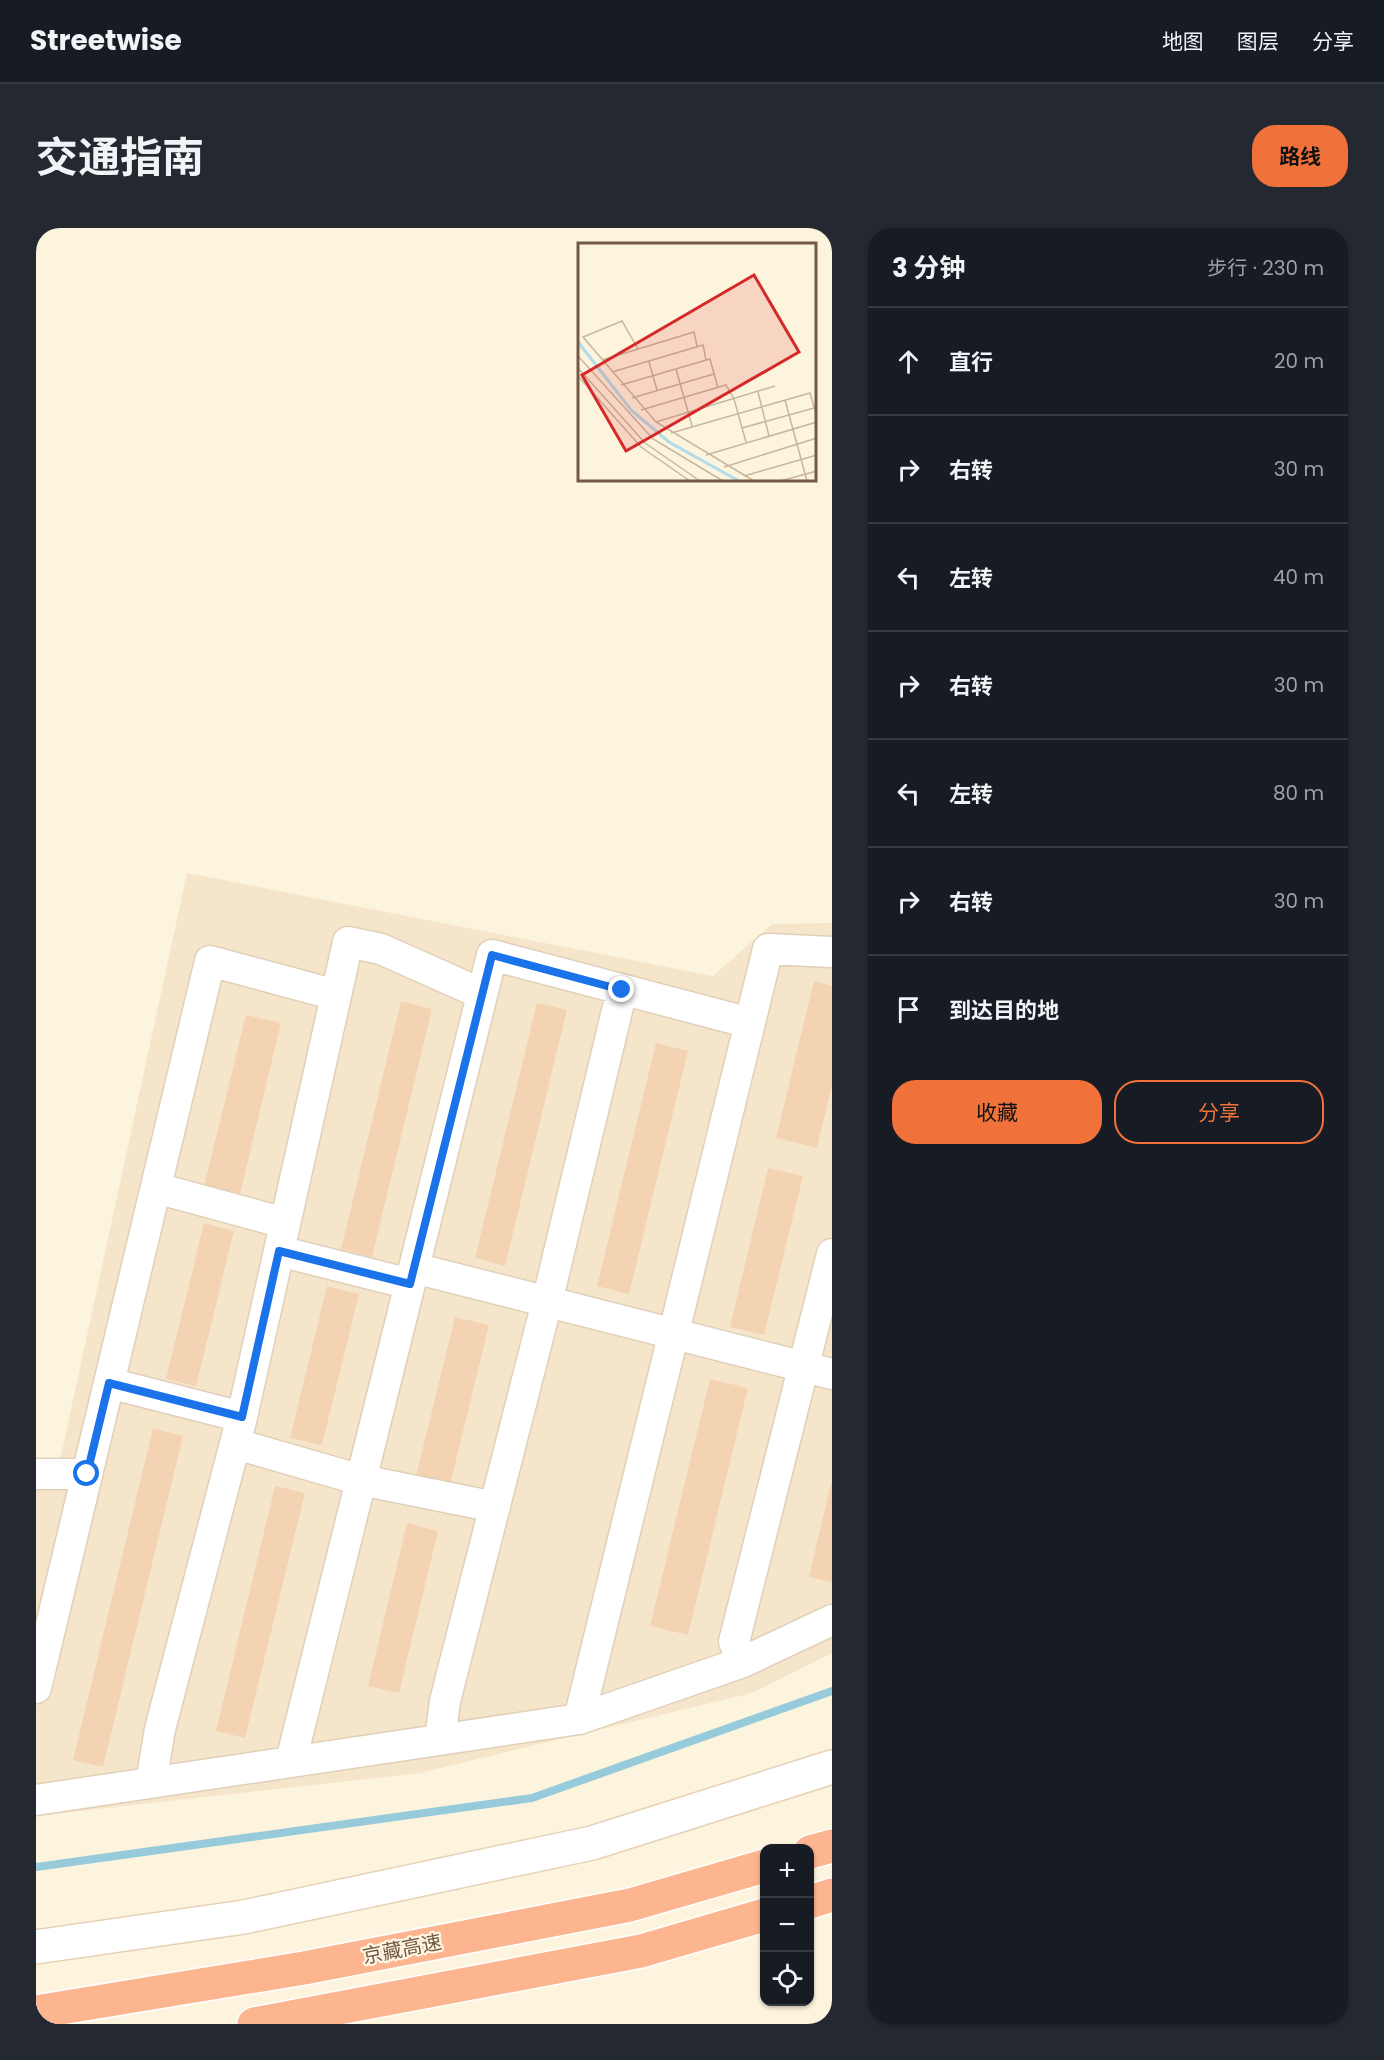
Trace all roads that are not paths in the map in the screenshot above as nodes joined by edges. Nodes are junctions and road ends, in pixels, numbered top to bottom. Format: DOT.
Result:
graph roads {
  1 [pos="832,952"];
  2 [pos="622,990"];
  3 [pos="482,994"];
  4 [pos="336,995"];
  5 [pos="750,1023"];
  6 [pos="156,1188"];
  7 [pos="285,1223"];
  8 [pos="279,1251"];
  9 [pos="832,1254"];
  10 [pos="412,1276"];
  11 [pos="547,1302"];
  12 [pos="672,1335"];
  13 [pos="803,1366"];
  14 [pos="832,1374"];
  15 [pos="109,1383"];
  16 [pos="239,1431"];
  17 [pos="36,1473"];
  18 [pos="87,1474"];
  19 [pos="361,1480"];
  20 [pos="495,1507"];
  21 [pos="832,1620"];
  22 [pos="743,1662"];
  23 [pos="36,1688"];
  24 [pos="579,1719"];
  25 [pos="440,1739"];
  26 [pos="291,1761"];
  27 [pos="832,1767"];
  28 [pos="152,1783"];
  29 [pos="36,1800"];
  30 [pos="832,1846"];
  31 [pos="814,1851"];
  32 [pos="760,1867"];
  33 [pos="832,1895"];
  34 [pos="814,1901"];
  35 [pos="760,1916"];
  36 [pos="36,1947"];
  37 [pos="36,2012"];
  38 [pos="254,2024"];
  1 -- 5 [label="street"];
  2 -- 3 [label="street"];
  2 -- 5 [label="street"];
  2 -- 11 [label="street"];
  3 -- 4 [label="street"];
  3 -- 10 [label="street"];
  4 -- 6 [label="street"];
  4 -- 7 [label="street"];
  5 -- 12 [label="street"];
  6 -- 7 [label="street"];
  6 -- 15 [label="street"];
  7 -- 8 [label="street"];
  8 -- 10 [label="street"];
  8 -- 16 [label="street"];
  9 -- 13 [label="street"];
  10 -- 11 [label="street"];
  10 -- 19 [label="street"];
  11 -- 12 [label="street"];
  11 -- 20 [label="street"];
  12 -- 13 [label="street"];
  12 -- 24 [label="street"];
  13 -- 14 [label="street"];
  13 -- 22 [label="street"];
  15 -- 16 [label="street"];
  15 -- 18 [label="street"];
  16 -- 19 [label="street"];
  16 -- 28 [label="street"];
  17 -- 18 [label="street"];
  18 -- 23 [label="street"];
  19 -- 20 [label="street"];
  19 -- 26 [label="street"];
  20 -- 25 [label="street"];
  21 -- 22 [label="street"];
  22 -- 24 [label="street"];
  24 -- 25 [label="street"];
  25 -- 26 [label="street"];
  26 -- 28 [label="street"];
  27 -- 36 [label="street"];
  28 -- 29 [label="street"];
  30 -- 31 [label="highway"];
  32 -- 37 [label="highway, 京藏高速"];
  33 -- 34 [label="highway"];
  35 -- 38 [label="highway"];
}
